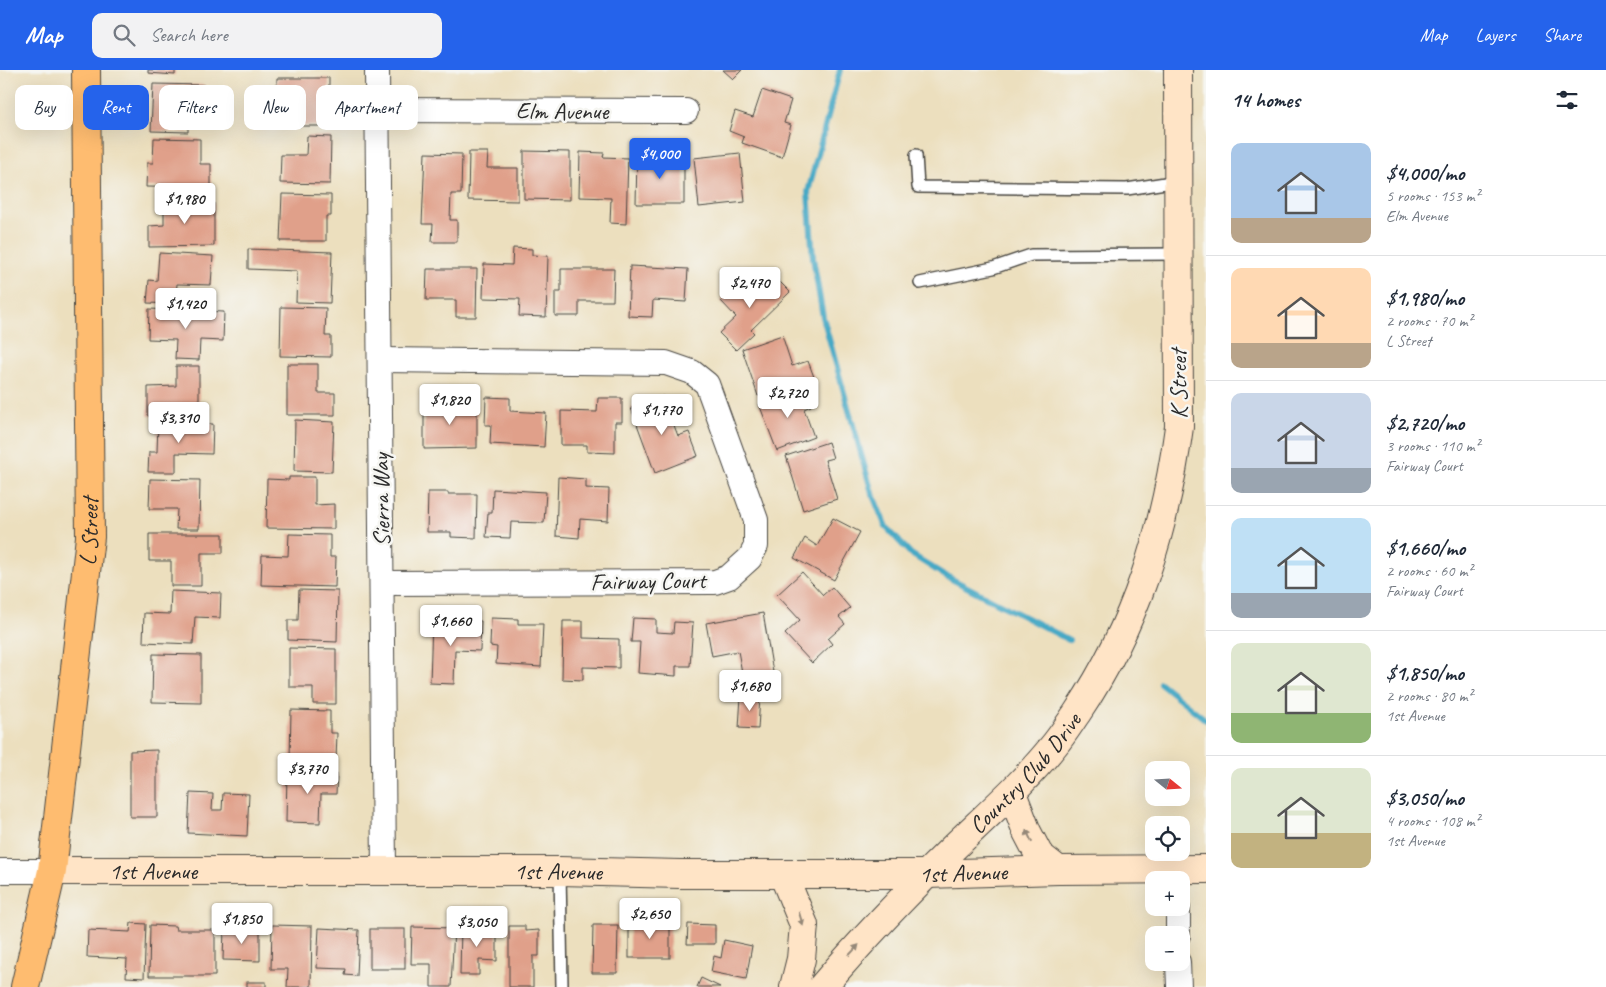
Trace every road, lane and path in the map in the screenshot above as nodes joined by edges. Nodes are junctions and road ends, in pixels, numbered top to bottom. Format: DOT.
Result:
graph roads {
  1 [pos="86,70"];
  2 [pos="377,70"];
  3 [pos="1178,70"];
  4 [pos="377,85"];
  5 [pos="418,110"];
  6 [pos="686,112"];
  7 [pos="377,130"];
  8 [pos="916,155"];
  9 [pos="1178,181"];
  10 [pos="1178,254"];
  11 [pos="920,282"];
  12 [pos="380,360"];
  13 [pos="382,583"];
  14 [pos="1096,684"];
  15 [pos="1012,792"];
  16 [pos="1206,869"];
  17 [pos="1058,870"];
  18 [pos="0,871"];
  19 [pos="52,871"];
  20 [pos="384,871"];
  21 [pos="560,872"];
  22 [pos="1190,872"];
  23 [pos="783,874"];
  24 [pos="927,874"];
  25 [pos="1145,874"];
  26 [pos="1178,971"];
  27 [pos="25,987"];
  28 [pos="562,987"];
  29 [pos="794,987"];
  30 [pos="822,987"];
  31 [pos="1179,987"];
  1 -- 19 [label="main road, L Street"];
  2 -- 4 [label="street, Sierra Way"];
  3 -- 9 [label="street, K Street"];
  5 -- 6 [label="street, Elm Avenue"];
  7 -- 12 [label="street, Sierra Way"];
  8 -- 9 [label="lane"];
  9 -- 10 [label="street, K Street"];
  10 -- 11 [label="lane"];
  10 -- 14 [label="street, K Street"];
  12 -- 13 [label="street, Sierra Way"];
  12 -- 13 [label="street, Fairway Court"];
  13 -- 20 [label="street, Sierra Way"];
  14 -- 15 [label="street, Country Club Drive"];
  17 -- 15 [label="street, one-way"];
  15 -- 24 [label="street, Country Club Drive"];
  16 -- 22 [label="street, 1st Avenue"];
  17 -- 24 [label="street, 1st Avenue"];
  17 -- 25 [label="street, 1st Avenue"];
  18 -- 19 [label="street, 1st Avenue"];
  19 -- 20 [label="street, 1st Avenue"];
  19 -- 27 [label="main road, L Street"];
  20 -- 21 [label="street, 1st Avenue"];
  21 -- 23 [label="street, 1st Avenue"];
  21 -- 28 [label="lane"];
  23 -- 24 [label="street, 1st Avenue"];
  23 -- 29 [label="street, one-way"];
  30 -- 24 [label="street, Country Club Drive, one-way"];
  26 -- 31 [label="street"];
}
